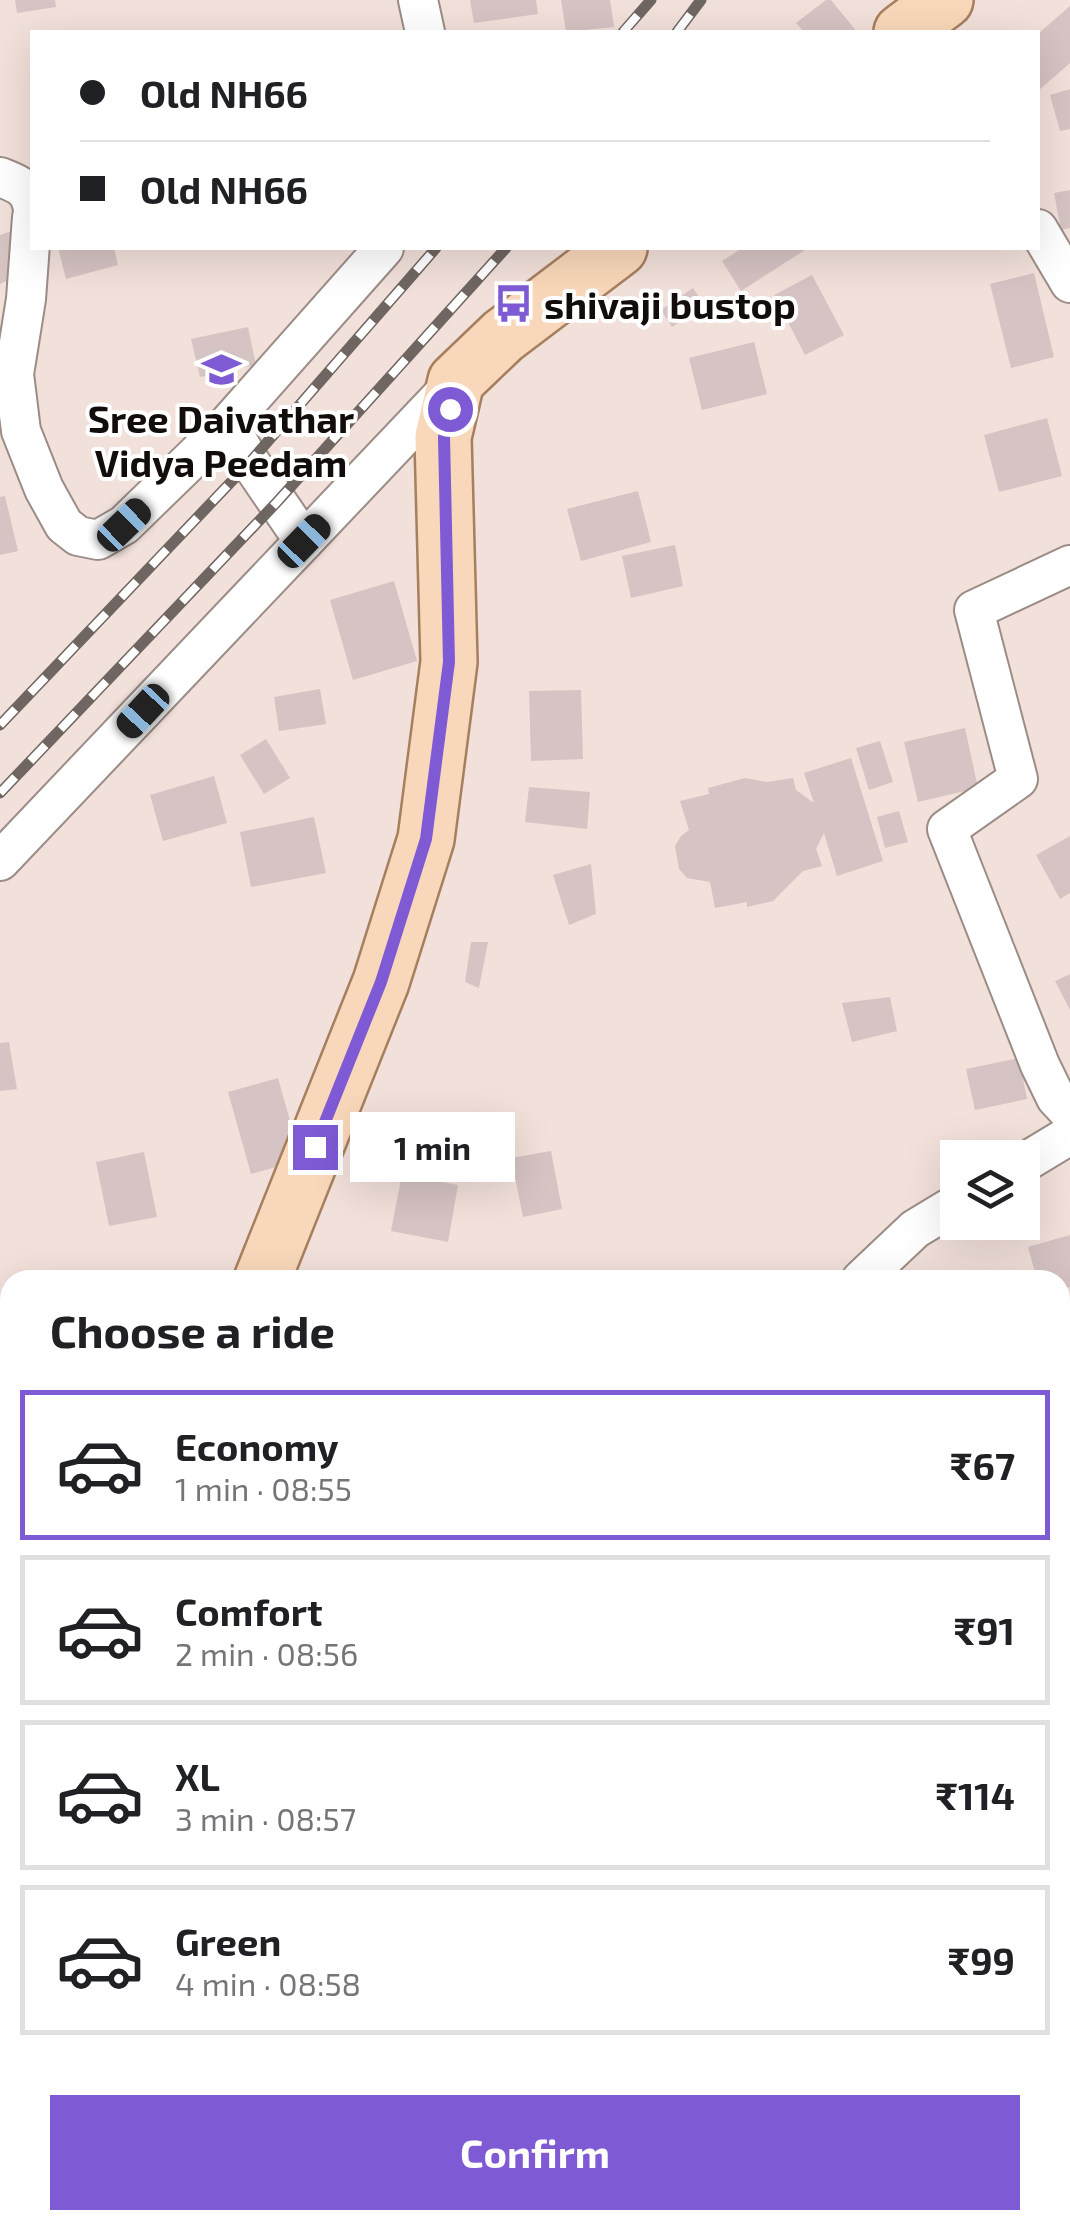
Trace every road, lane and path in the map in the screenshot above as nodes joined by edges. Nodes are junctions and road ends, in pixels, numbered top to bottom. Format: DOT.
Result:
graph roads {
  1 [pos="418,0"];
  2 [pos="945,0"];
  3 [pos="426,30"];
  4 [pos="905,30"];
  5 [pos="0,177"];
  6 [pos="30,196"];
  7 [pos="1040,231"];
  8 [pos="30,244"];
  9 [pos="382,250"];
  10 [pos="617,250"];
  11 [pos="1070,283"];
  12 [pos="456,381"];
  13 [pos="228,424"];
  14 [pos="304,541"];
  15 [pos="1070,565"];
  16 [pos="0,861"];
  17 [pos="1070,1113"];
  18 [pos="1070,1134"];
  19 [pos="1040,1153"];
  20 [pos="940,1214"];
  21 [pos="266,1270"];
  22 [pos="872,1270"];
  1 -- 3 [label="street"];
  2 -- 4 [label="main road"];
  5 -- 6 [label="street"];
  7 -- 11 [label="street"];
  8 -- 13 [label="street"];
  9 -- 13 [label="street"];
  10 -- 12 [label="main road"];
  12 -- 14 [label="street"];
  12 -- 21 [label="main road"];
  13 -- 14 [label="street"];
  14 -- 16 [label="street"];
  15 -- 17 [label="street"];
  18 -- 19 [label="street"];
  20 -- 22 [label="street"];
}
